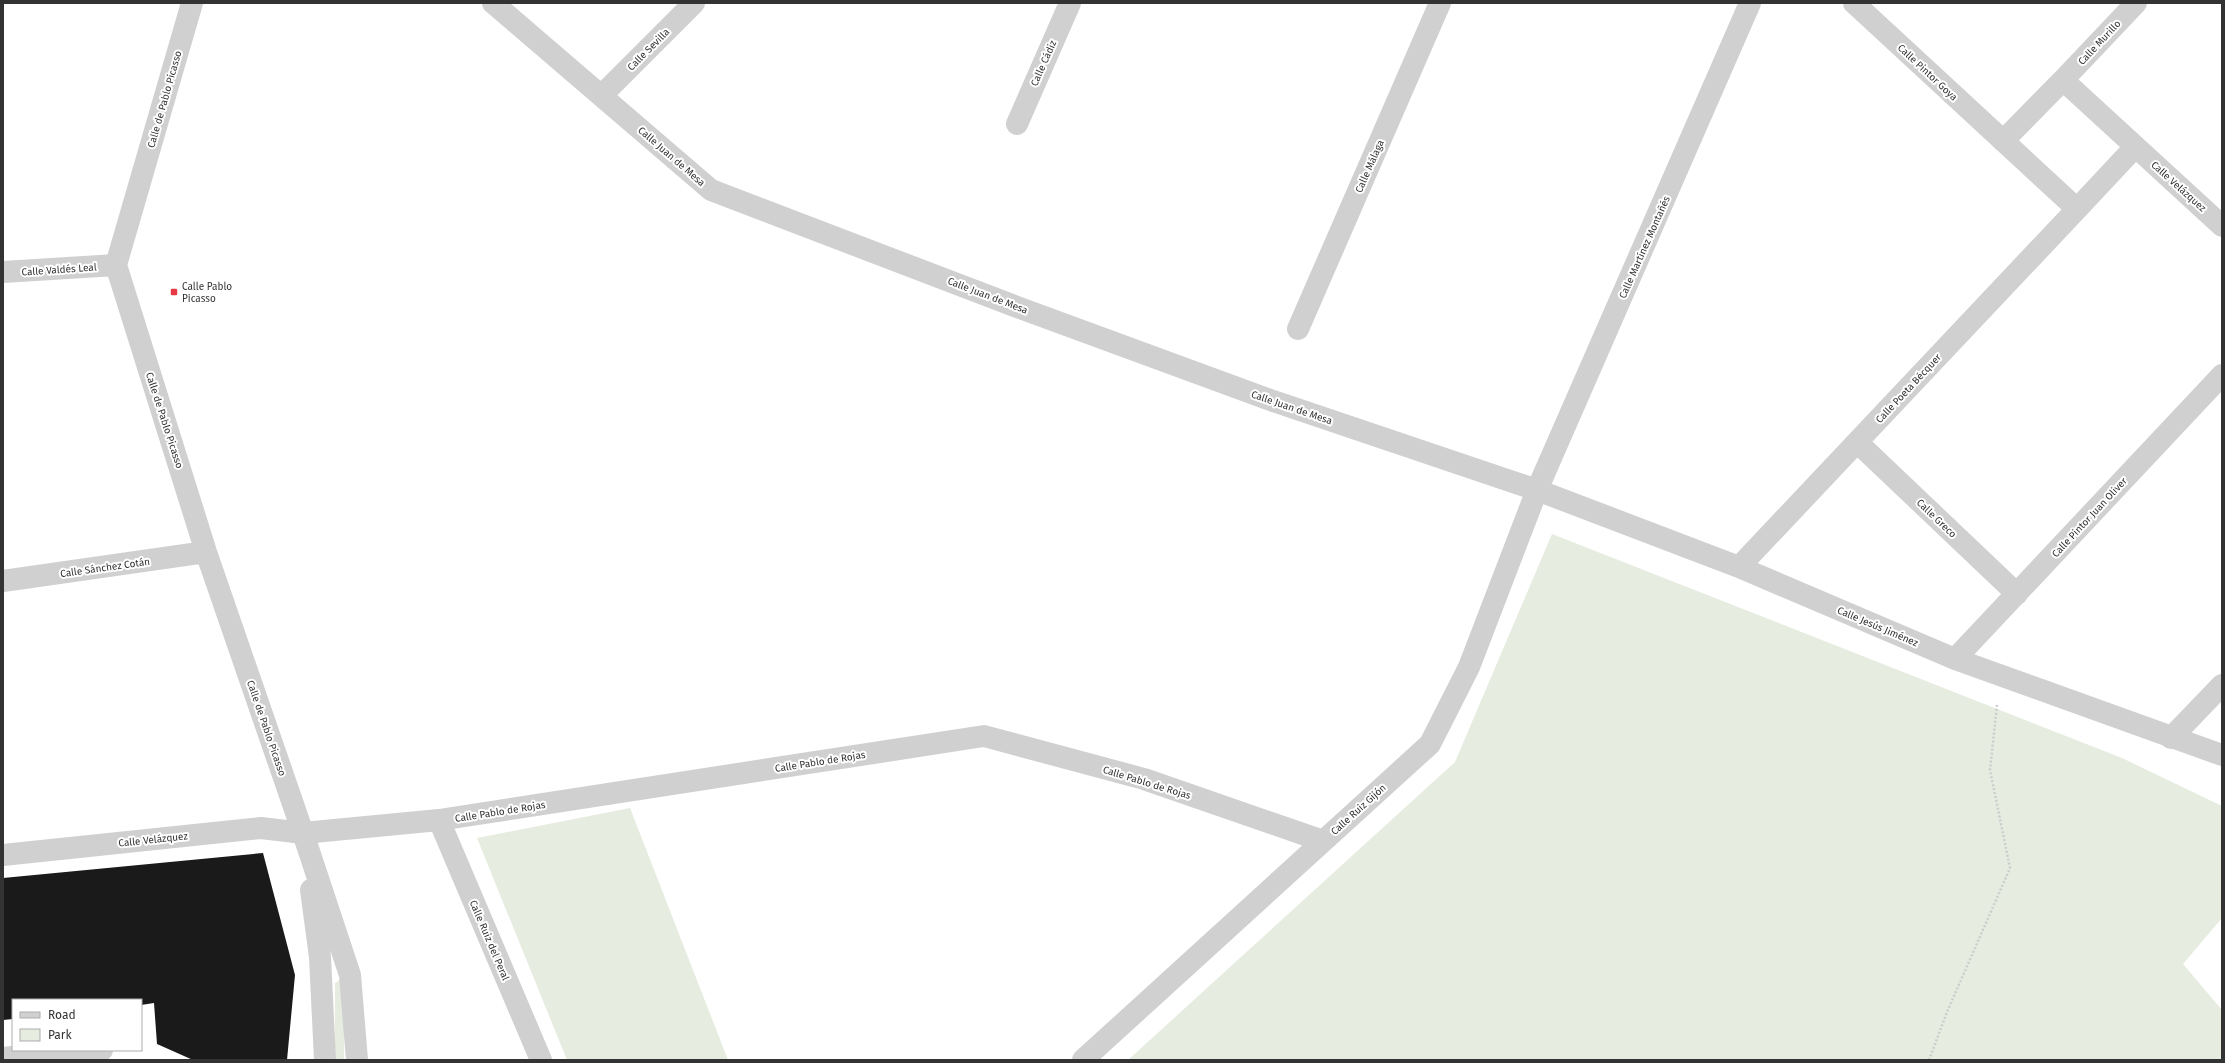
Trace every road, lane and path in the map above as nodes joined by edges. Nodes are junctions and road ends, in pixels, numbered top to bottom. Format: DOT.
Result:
graph roads {
  1 [pos="192,3"];
  2 [pos="493,3"];
  3 [pos="694,3"];
  4 [pos="1070,3"];
  5 [pos="1440,3"];
  6 [pos="1750,3"];
  7 [pos="1854,3"];
  8 [pos="2136,3"];
  9 [pos="2062,80"];
  10 [pos="602,95"];
  11 [pos="1017,124"];
  12 [pos="2003,141"];
  13 [pos="2135,147"];
  14 [pos="2077,209"];
  15 [pos="2222,226"];
  16 [pos="116,265"];
  17 [pos="3,272"];
  18 [pos="1298,330"];
  19 [pos="2222,375"];
  20 [pos="1857,442"];
  21 [pos="1537,490"];
  22 [pos="206,552"];
  23 [pos="1739,567"];
  24 [pos="3,581"];
  25 [pos="2016,594"];
  26 [pos="1955,659"];
  27 [pos="2000,676"];
  28 [pos="2222,685"];
  29 [pos="2171,738"];
  30 [pos="2222,755"];
  31 [pos="439,820"];
  32 [pos="304,833"];
  33 [pos="1323,841"];
  34 [pos="3,855"];
  35 [pos="70,1051"];
  36 [pos="101,1051"];
  37 [pos="3,1058"];
  38 [pos="88,1060"];
  39 [pos="325,1060"];
  40 [pos="356,1060"];
  41 [pos="541,1060"];
  42 [pos="1083,1060"];
  43 [pos="1929,1060"];
  1 -- 16 [label="street, Calle de Pablo Picasso"];
  2 -- 10 [label="street, Calle Juan de Mesa"];
  3 -- 10 [label="street, Calle Sevilla"];
  4 -- 11 [label="street, Calle Cádiz"];
  5 -- 18 [label="street, Calle Málaga"];
  6 -- 21 [label="street, Calle Martínez Montañés"];
  7 -- 12 [label="street, Calle Pintor Goya"];
  8 -- 9 [label="street, Calle Murillo"];
  9 -- 12 [label="street, Calle Murillo"];
  9 -- 13 [label="street, Calle Velázquez"];
  10 -- 21 [label="street, Calle Juan de Mesa"];
  12 -- 14 [label="street, Calle Pintor Goya"];
  13 -- 14 [label="street, Calle Poeta Bécquer"];
  13 -- 15 [label="street, Calle Velázquez"];
  14 -- 20 [label="street, Calle Poeta Bécquer"];
  16 -- 17 [label="street, Calle Valdés Leal"];
  16 -- 22 [label="street, Calle de Pablo Picasso"];
  19 -- 25 [label="street, Calle Pintor Juan Oliver"];
  20 -- 23 [label="street, Calle Poeta Bécquer"];
  20 -- 25 [label="street, Calle Greco"];
  21 -- 23 [label="street, Calle Jesús Jiménez"];
  21 -- 33 [label="street, Calle Ruiz Gijón"];
  22 -- 24 [label="street, Calle Sánchez Cotán"];
  22 -- 32 [label="street, Calle de Pablo Picasso"];
  23 -- 26 [label="street, Calle Jesús Jiménez"];
  25 -- 26 [label="street, Calle Pintor Juan Oliver"];
  26 -- 27 [label="street, Calle Jesús Jiménez"];
  27 -- 29 [label="street, Calle Jesús Jiménez"];
  27 -- 43 [label="path"];
  28 -- 29 [label="street"];
  29 -- 30 [label="street, Calle Jesús Jiménez"];
  31 -- 32 [label="street, Calle Pablo de Rojas"];
  31 -- 33 [label="street, Calle Pablo de Rojas"];
  31 -- 41 [label="street, Calle Ruiz del Peral"];
  32 -- 34 [label="street, Calle Velázquez"];
  32 -- 39 [label="street, Calle de Pablo Picasso"];
  32 -- 40 [label="street, Calle de Pablo Picasso"];
  33 -- 42 [label="street, Calle Ruiz Gijón"];
  35 -- 37 [label="street"];
  36 -- 38 [label="street"];
}
